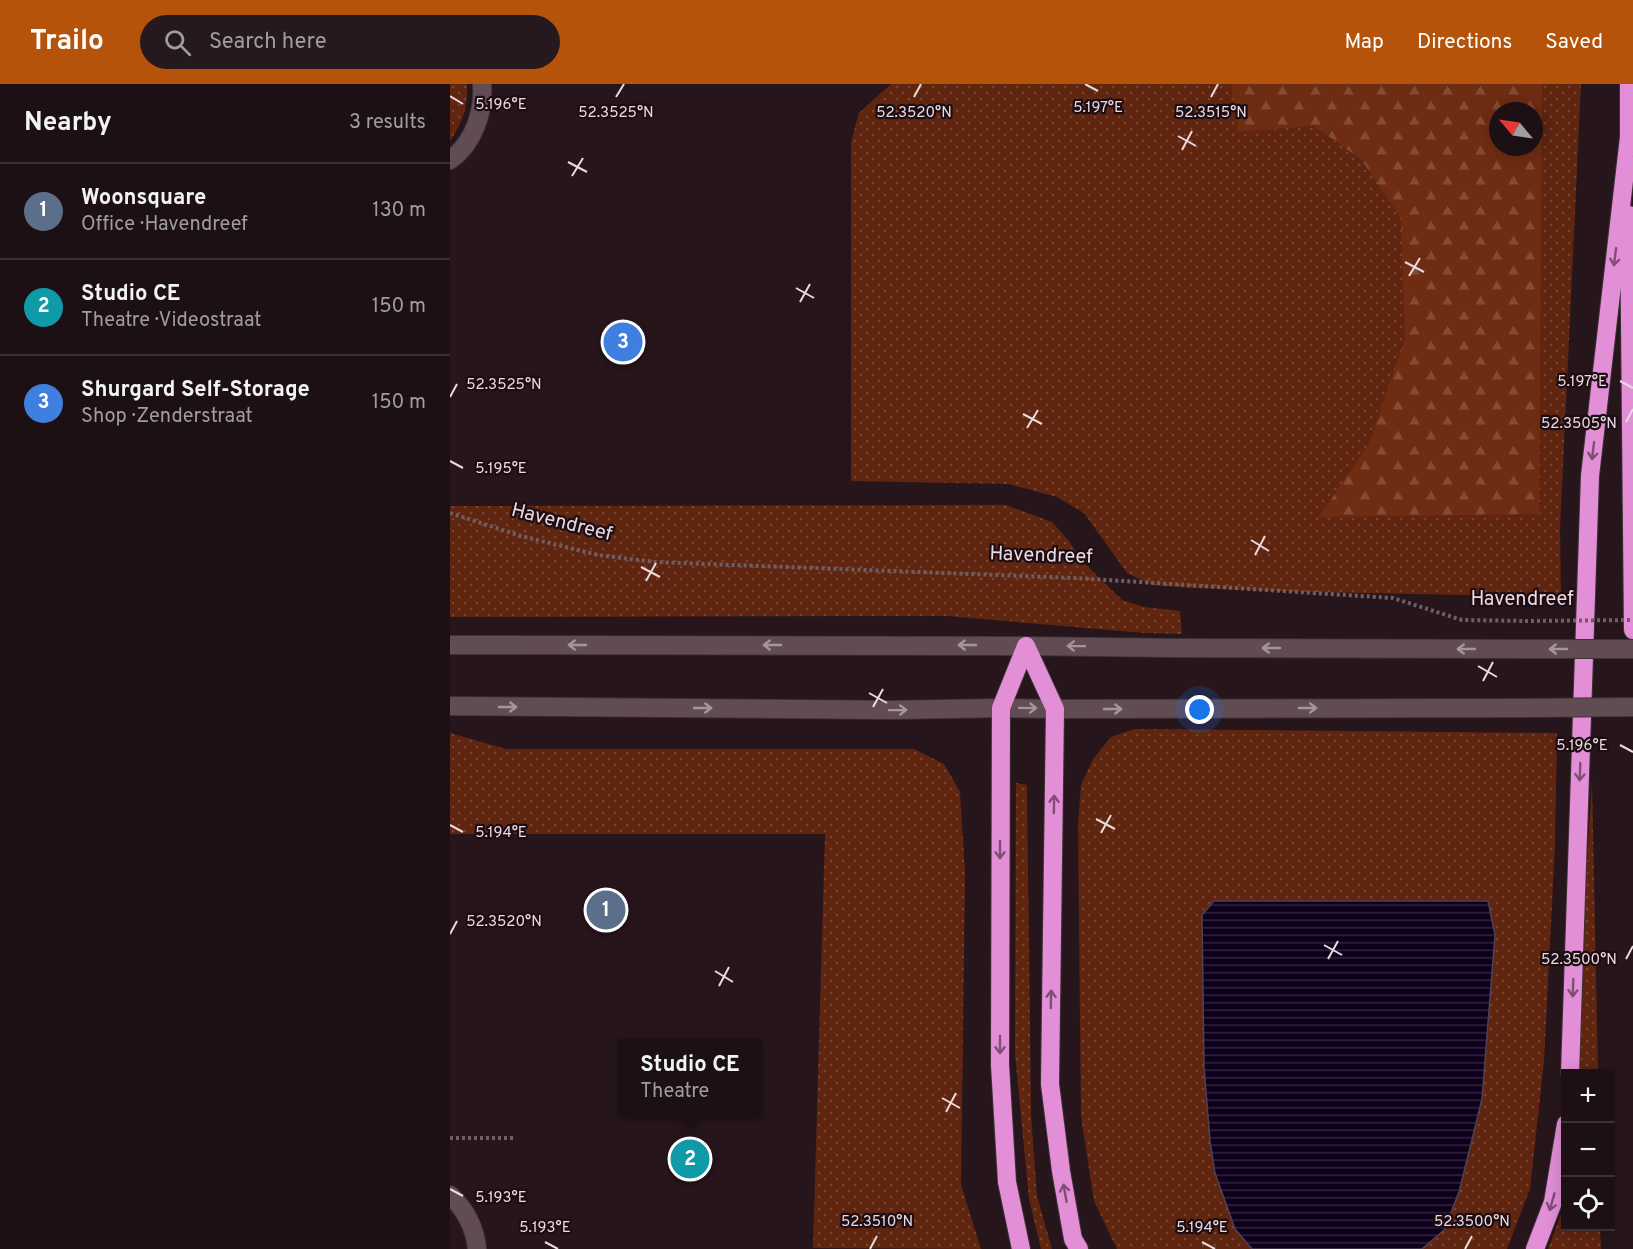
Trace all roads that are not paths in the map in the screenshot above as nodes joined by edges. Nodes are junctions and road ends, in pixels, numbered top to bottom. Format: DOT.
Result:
graph roads {
  1 [pos="482,84"];
  2 [pos="1629,84"];
  3 [pos="1629,137"];
  4 [pos="450,160"];
  5 [pos="1633,630"];
  6 [pos="450,645"];
  7 [pos="1026,646"];
  8 [pos="1633,649"];
  9 [pos="450,706"];
  10 [pos="1633,707"];
  11 [pos="1001,708"];
  12 [pos="1055,709"];
  13 [pos="1570,1069"];
  14 [pos="1561,1154"];
  15 [pos="450,1195"];
  16 [pos="477,1249"];
  17 [pos="1021,1249"];
  18 [pos="1079,1249"];
  19 [pos="1535,1249"];
  1 -- 4 [label="main road"];
  2 -- 3 [label="highway"];
  3 -- 5 [label="highway"];
  3 -- 13 [label="highway, one-way"];
  7 -- 6 [label="main road, one-way"];
  8 -- 7 [label="main road, one-way, bridge"];
  7 -- 11 [label="highway"];
  7 -- 12 [label="highway"];
  9 -- 11 [label="main road, one-way"];
  12 -- 10 [label="main road, one-way, bridge"];
  11 -- 12 [label="main road, one-way"];
  11 -- 17 [label="highway, one-way"];
  18 -- 12 [label="highway, one-way"];
  14 -- 19 [label="highway, one-way"];
  15 -- 16 [label="main road"];
}
